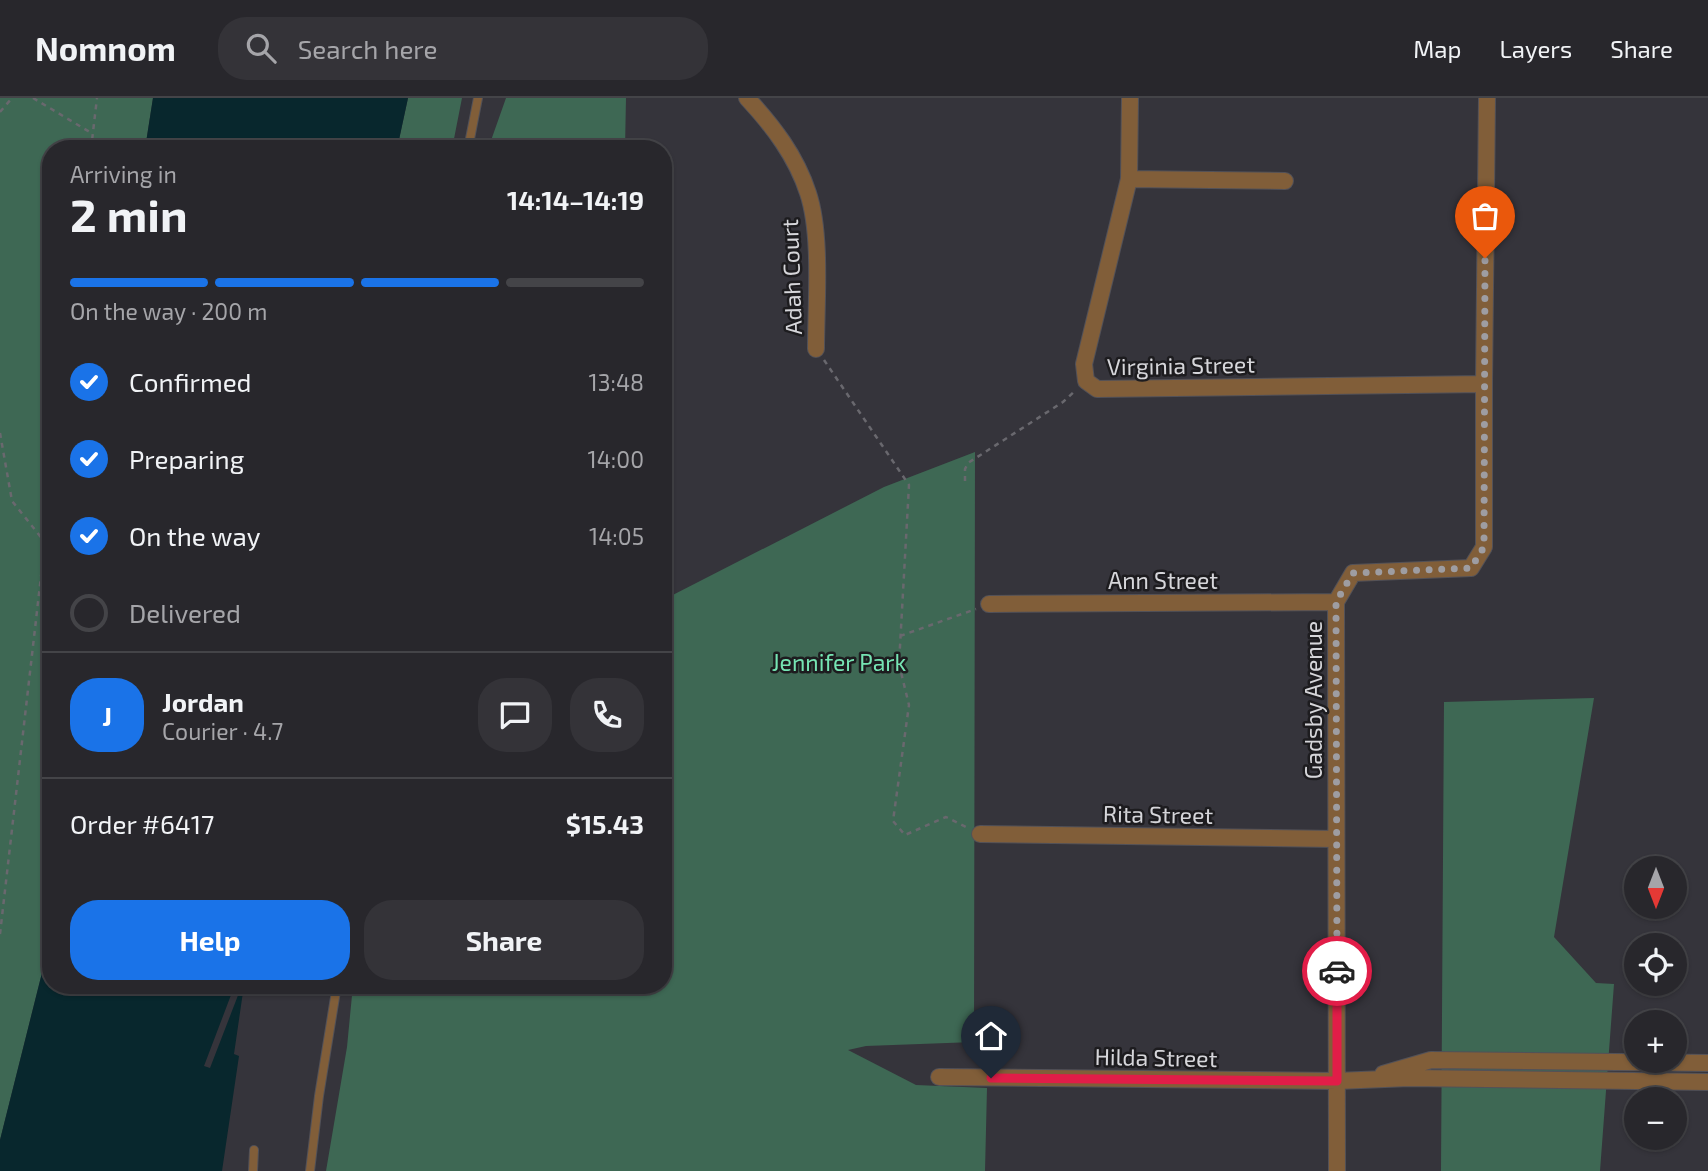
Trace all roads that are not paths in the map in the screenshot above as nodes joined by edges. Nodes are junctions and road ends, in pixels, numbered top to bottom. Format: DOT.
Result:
graph roads {
  1 [pos="478,98"];
  2 [pos="747,98"];
  3 [pos="1130,98"];
  4 [pos="1487,98"];
  5 [pos="470,140"];
  6 [pos="1129,180"];
  7 [pos="1285,181"];
  8 [pos="816,349"];
  9 [pos="1484,384"];
  10 [pos="1336,602"];
  11 [pos="989,604"];
  12 [pos="980,834"];
  13 [pos="1336,839"];
  14 [pos="336,994"];
  15 [pos="1708,1063"];
  16 [pos="939,1077"];
  17 [pos="1372,1079"];
  18 [pos="1337,1081"];
  19 [pos="1708,1082"];
  20 [pos="254,1150"];
  21 [pos="253,1171"];
  22 [pos="310,1171"];
  23 [pos="1338,1171"];
  1 -- 5 [label="lane"];
  2 -- 8 [label="street, Adah Court"];
  3 -- 6 [label="street, Virginia Street"];
  4 -- 9 [label="street, Gadsby Avenue"];
  6 -- 7 [label="street"];
  6 -- 9 [label="street, Virginia Street"];
  9 -- 10 [label="street, Gadsby Avenue"];
  10 -- 11 [label="street, Ann Street"];
  10 -- 13 [label="street, Gadsby Avenue"];
  12 -- 13 [label="street, Rita Street"];
  13 -- 18 [label="street, Gadsby Avenue"];
  14 -- 22 [label="lane"];
  15 -- 17 [label="street, Hilda Street"];
  16 -- 18 [label="street, Hilda Street"];
  17 -- 18 [label="street, Hilda Street"];
  17 -- 19 [label="street, Hilda Street"];
  18 -- 23 [label="street, Gadsby Avenue"];
  20 -- 21 [label="lane"];
}
